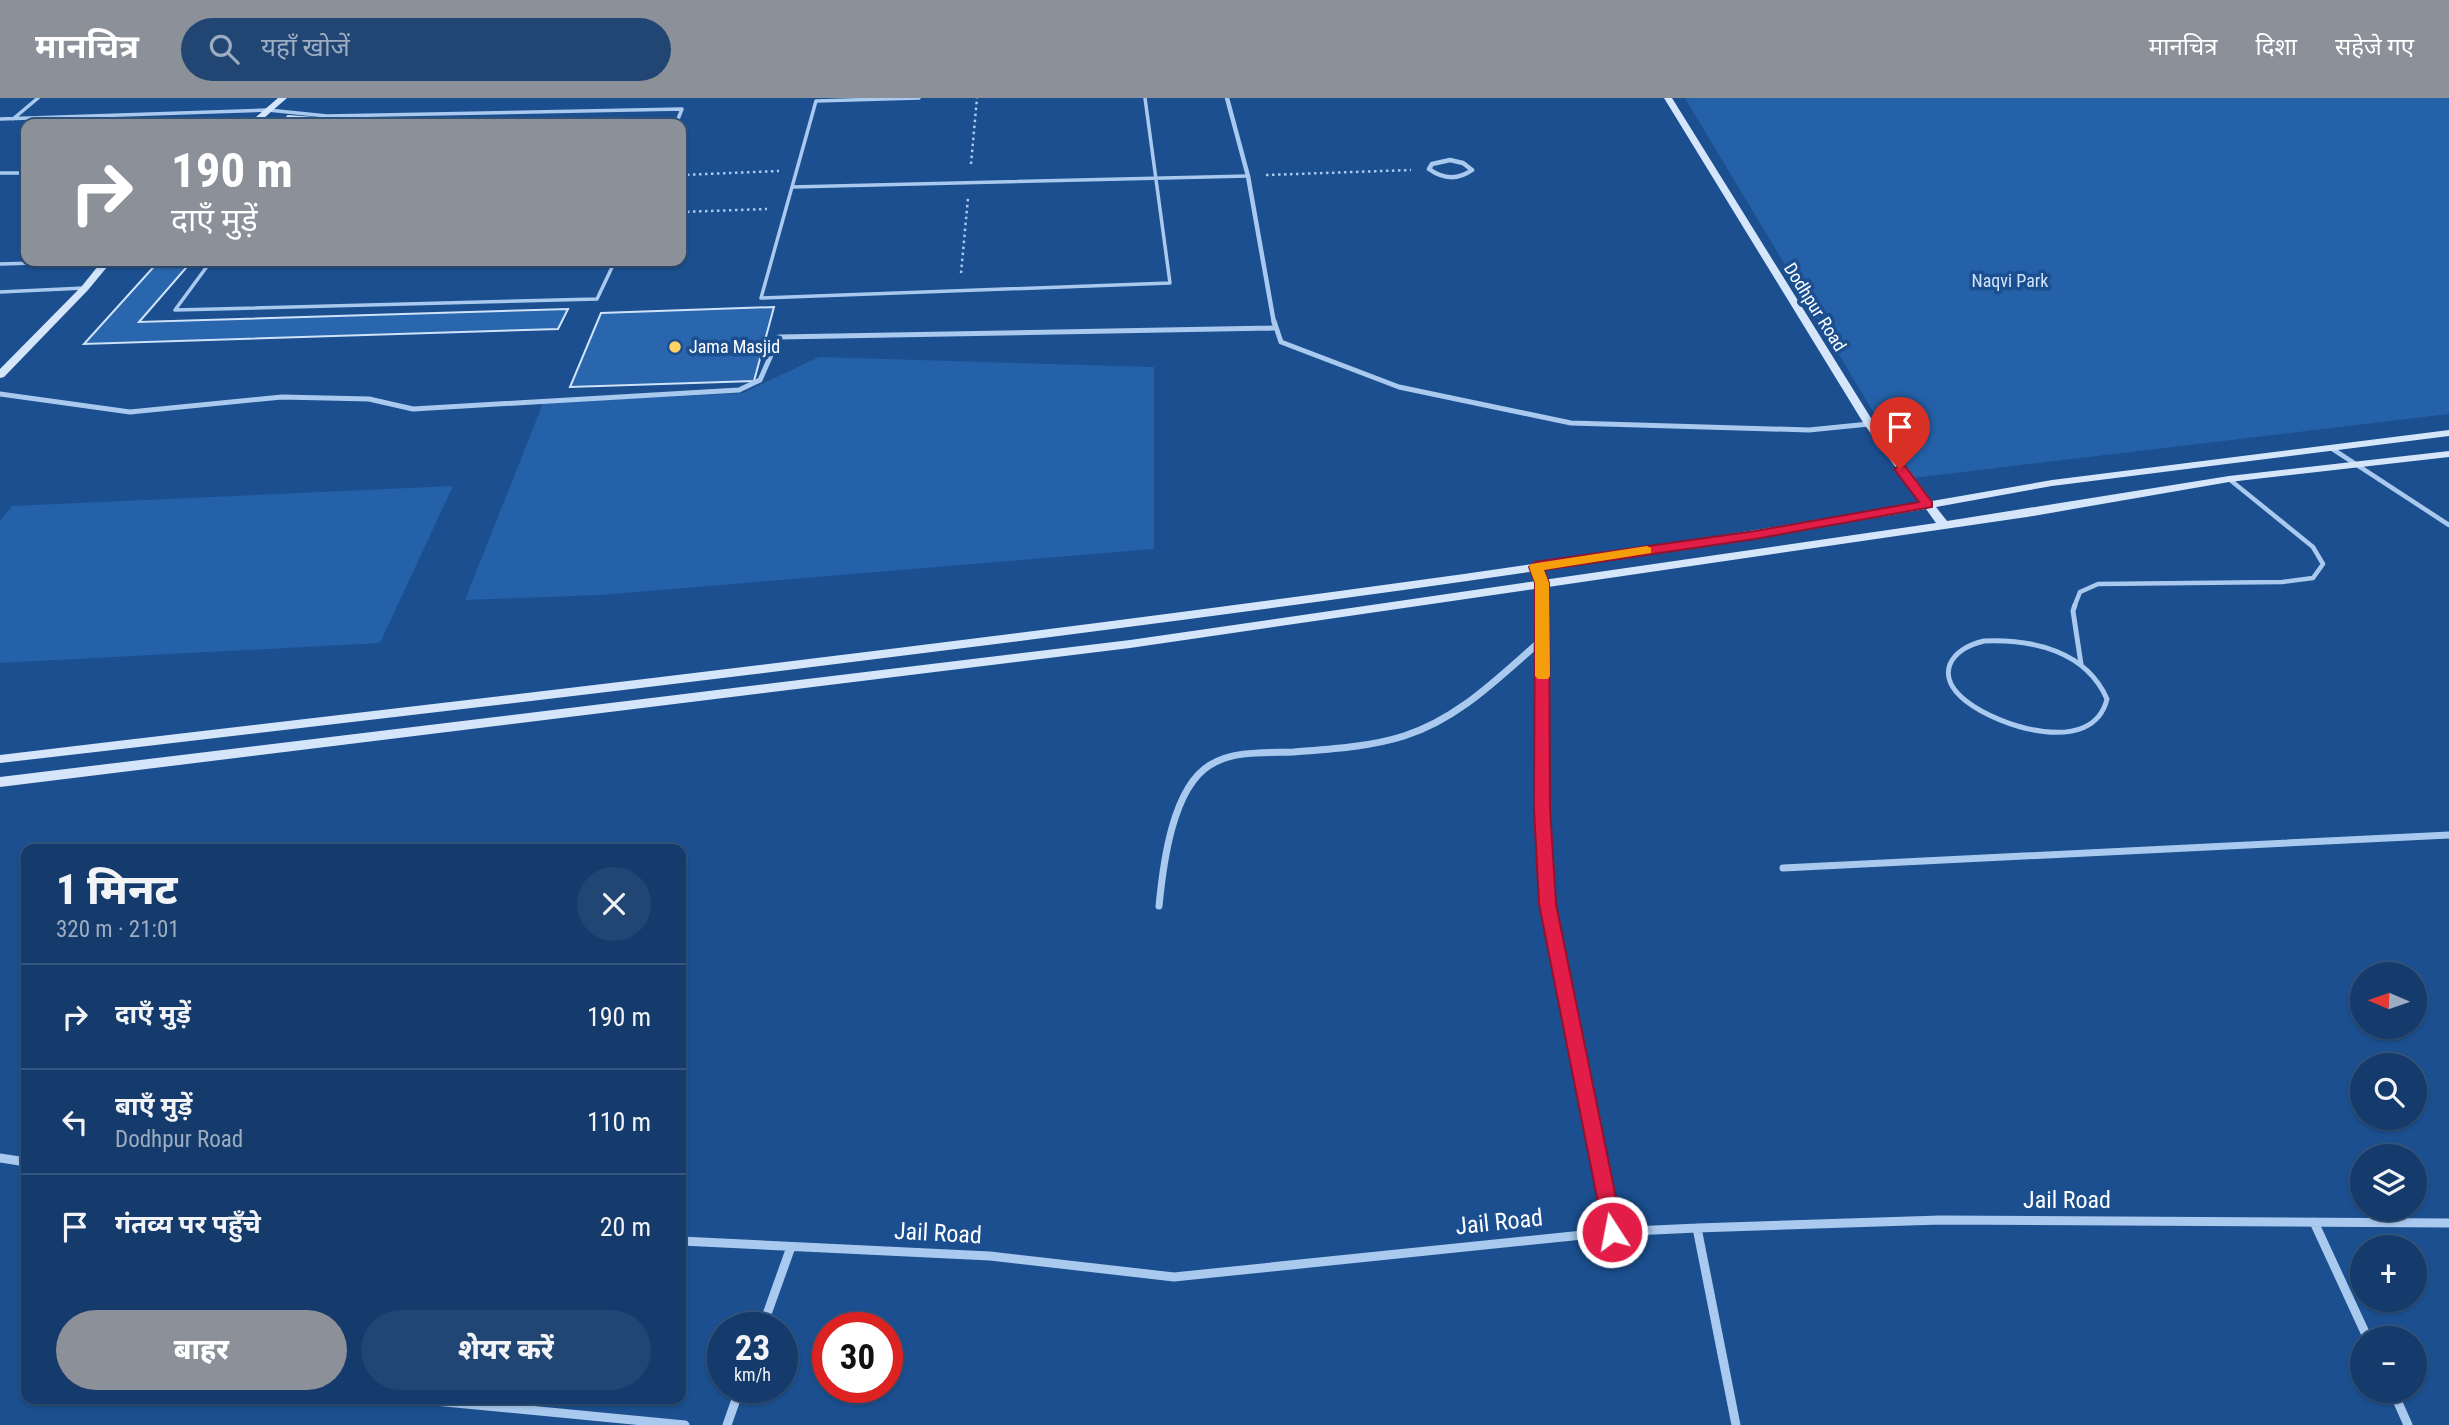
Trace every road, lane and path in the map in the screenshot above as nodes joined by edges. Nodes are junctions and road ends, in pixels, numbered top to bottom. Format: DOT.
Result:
graph roads {
  1 [pos="38,98"];
  2 [pos="283,98"];
  3 [pos="919,98"];
  4 [pos="1146,98"];
  5 [pos="1227,98"];
  6 [pos="1668,98"];
  7 [pos="268,110"];
  8 [pos="327,116"];
  9 [pos="0,119"];
  10 [pos="13,119"];
  11 [pos="258,119"];
  12 [pos="324,119"];
  13 [pos="678,119"];
  14 [pos="1429,169"];
  15 [pos="797,170"];
  16 [pos="0,173"];
  17 [pos="21,173"];
  18 [pos="686,175"];
  19 [pos="1248,176"];
  20 [pos="1156,178"];
  21 [pos="792,187"];
  22 [pos="786,208"];
  23 [pos="686,212"];
  24 [pos="21,263"];
  25 [pos="0,264"];
  26 [pos="103,266"];
  27 [pos="207,266"];
  28 [pos="613,266"];
  29 [pos="85,288"];
  30 [pos="0,292"];
  31 [pos="1275,328"];
  32 [pos="0,375"];
  33 [pos="0,394"];
  34 [pos="1869,424"];
  35 [pos="2449,433"];
  36 [pos="2330,447"];
  37 [pos="2449,454"];
  38 [pos="2359,465"];
  39 [pos="2229,479"];
  40 [pos="1928,505"];
  41 [pos="2449,525"];
  42 [pos="1944,526"];
  43 [pos="1535,567"];
  44 [pos="1542,583"];
  45 [pos="1542,639"];
  46 [pos="2081,664"];
  47 [pos="0,760"];
  48 [pos="0,782"];
  49 [pos="2449,835"];
  50 [pos="1783,868"];
  51 [pos="1159,906"];
  52 [pos="0,1158"];
  53 [pos="21,1161"];
  54 [pos="2314,1222"];
  55 [pos="2449,1223"];
  56 [pos="1697,1228"];
  57 [pos="1612,1232"];
  58 [pos="686,1241"];
  59 [pos="791,1247"];
  60 [pos="768,1312"];
  61 [pos="2362,1326"];
  62 [pos="735,1403"];
  63 [pos="2398,1403"];
  64 [pos="466,1404"];
  65 [pos="685,1425"];
  66 [pos="727,1425"];
  67 [pos="1737,1425"];
  68 [pos="2408,1425"];
  1 -- 10 [label="lane"];
  2 -- 7 [label="main road"];
  3 -- 15 [label="lane"];
  4 -- 20 [label="lane"];
  5 -- 19 [label="street"];
  6 -- 34 [label="main road, Dodhpur Road"];
  7 -- 8 [label="lane"];
  7 -- 10 [label="lane"];
  7 -- 11 [label="main road"];
  8 -- 12 [label="lane"];
  8 -- 13 [label="lane"];
  9 -- 10 [label="lane"];
  14 -- 14 [label="street"];
  14 -- 19 [label="path"];
  15 -- 18 [label="path"];
  15 -- 21 [label="lane"];
  16 -- 17 [label="lane"];
  19 -- 20 [label="lane"];
  19 -- 31 [label="street"];
  20 -- 21 [label="lane"];
  20 -- 22 [label="lane"];
  21 -- 22 [label="lane"];
  22 -- 23 [label="path"];
  24 -- 25 [label="lane"];
  26 -- 29 [label="main road"];
  27 -- 28 [label="lane"];
  29 -- 30 [label="lane"];
  29 -- 32 [label="main road"];
  31 -- 33 [label="street"];
  31 -- 34 [label="street"];
  34 -- 40 [label="main road, Dodhpur Road"];
  35 -- 36 [label="main road"];
  36 -- 38 [label="lane"];
  36 -- 40 [label="main road"];
  37 -- 38 [label="main road"];
  38 -- 39 [label="main road"];
  38 -- 41 [label="lane"];
  39 -- 42 [label="main road"];
  39 -- 46 [label="lane"];
  40 -- 42 [label="main road, Dodhpur Road"];
  40 -- 43 [label="main road"];
  42 -- 44 [label="main road"];
  43 -- 44 [label="street"];
  43 -- 47 [label="main road"];
  44 -- 45 [label="street"];
  44 -- 48 [label="main road"];
  45 -- 51 [label="street"];
  45 -- 57 [label="street"];
  46 -- 46 [label="lane"];
  49 -- 50 [label="street"];
  52 -- 53 [label="street"];
  54 -- 55 [label="street, Jail Road"];
  54 -- 56 [label="street, Jail Road"];
  54 -- 61 [label="street"];
  56 -- 57 [label="street, Jail Road"];
  56 -- 67 [label="street"];
  57 -- 59 [label="street, Jail Road"];
  58 -- 59 [label="street, Jail Road"];
  59 -- 60 [label="street"];
  62 -- 66 [label="street"];
  63 -- 68 [label="street"];
  64 -- 65 [label="street"];
}
